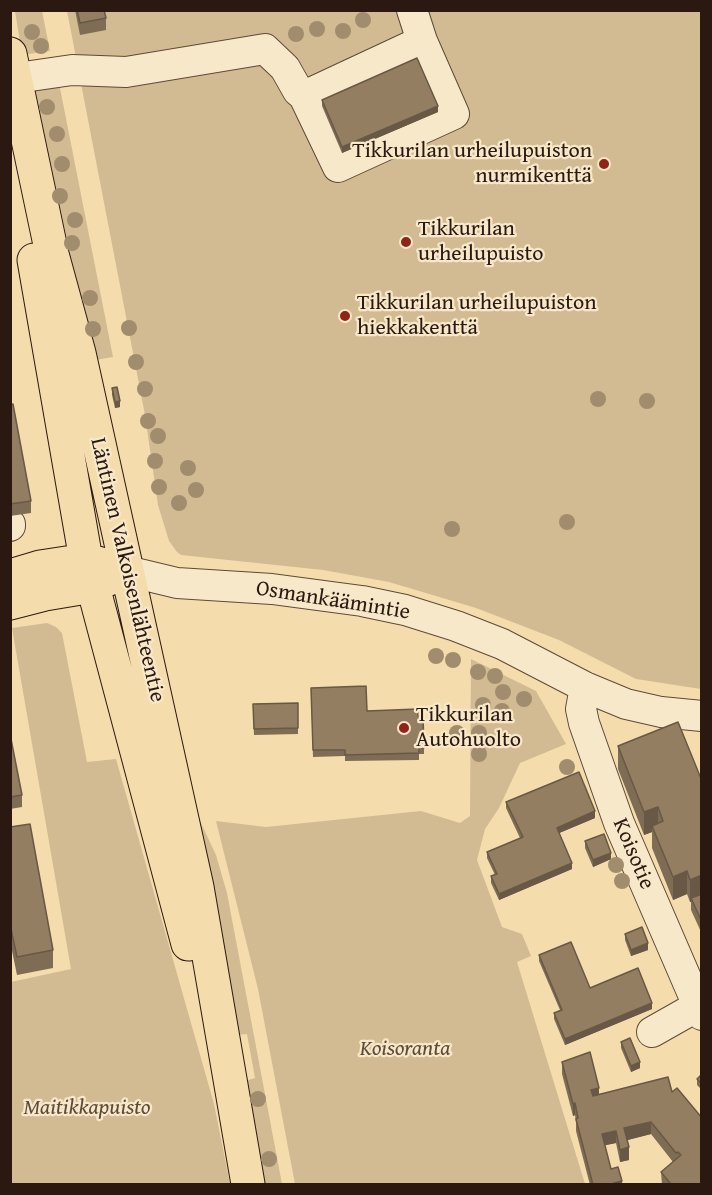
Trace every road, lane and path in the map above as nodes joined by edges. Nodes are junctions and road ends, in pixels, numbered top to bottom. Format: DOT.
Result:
graph roads {
  1 [pos="412,10"];
  2 [pos="422,40"];
  3 [pos="12,70"];
  4 [pos="304,96"];
  5 [pos="10,128"];
  6 [pos="127,571"];
  7 [pos="90,573"];
  8 [pos="10,576"];
  9 [pos="10,603"];
  10 [pos="585,687"];
  11 [pos="702,716"];
  12 [pos="700,1011"];
  13 [pos="652,1032"];
  14 [pos="232,1088"];
  15 [pos="249,1185"];
  1 -- 2 [label="street"];
  2 -- 4 [label="street"];
  2 -- 4 [label="street"];
  3 -- 4 [label="street"];
  3 -- 6 [label="main road, Läntinen Valkoisenlähteentie"];
  5 -- 7 [label="main road, Läntinen Valkoisenlähteentie"];
  6 -- 7 [label="main road"];
  6 -- 10 [label="street, Osmankäämintie"];
  6 -- 14 [label="main road, Läntinen Valkoisenlähteentie"];
  7 -- 8 [label="main road"];
  7 -- 9 [label="main road"];
  7 -- 14 [label="main road, Läntinen Valkoisenlähteentie"];
  10 -- 11 [label="street, Osmankäämintie"];
  10 -- 12 [label="street, Koisotie"];
  12 -- 13 [label="street"];
  14 -- 15 [label="main road, Läntinen Valkoisenlähteentie"];
}
